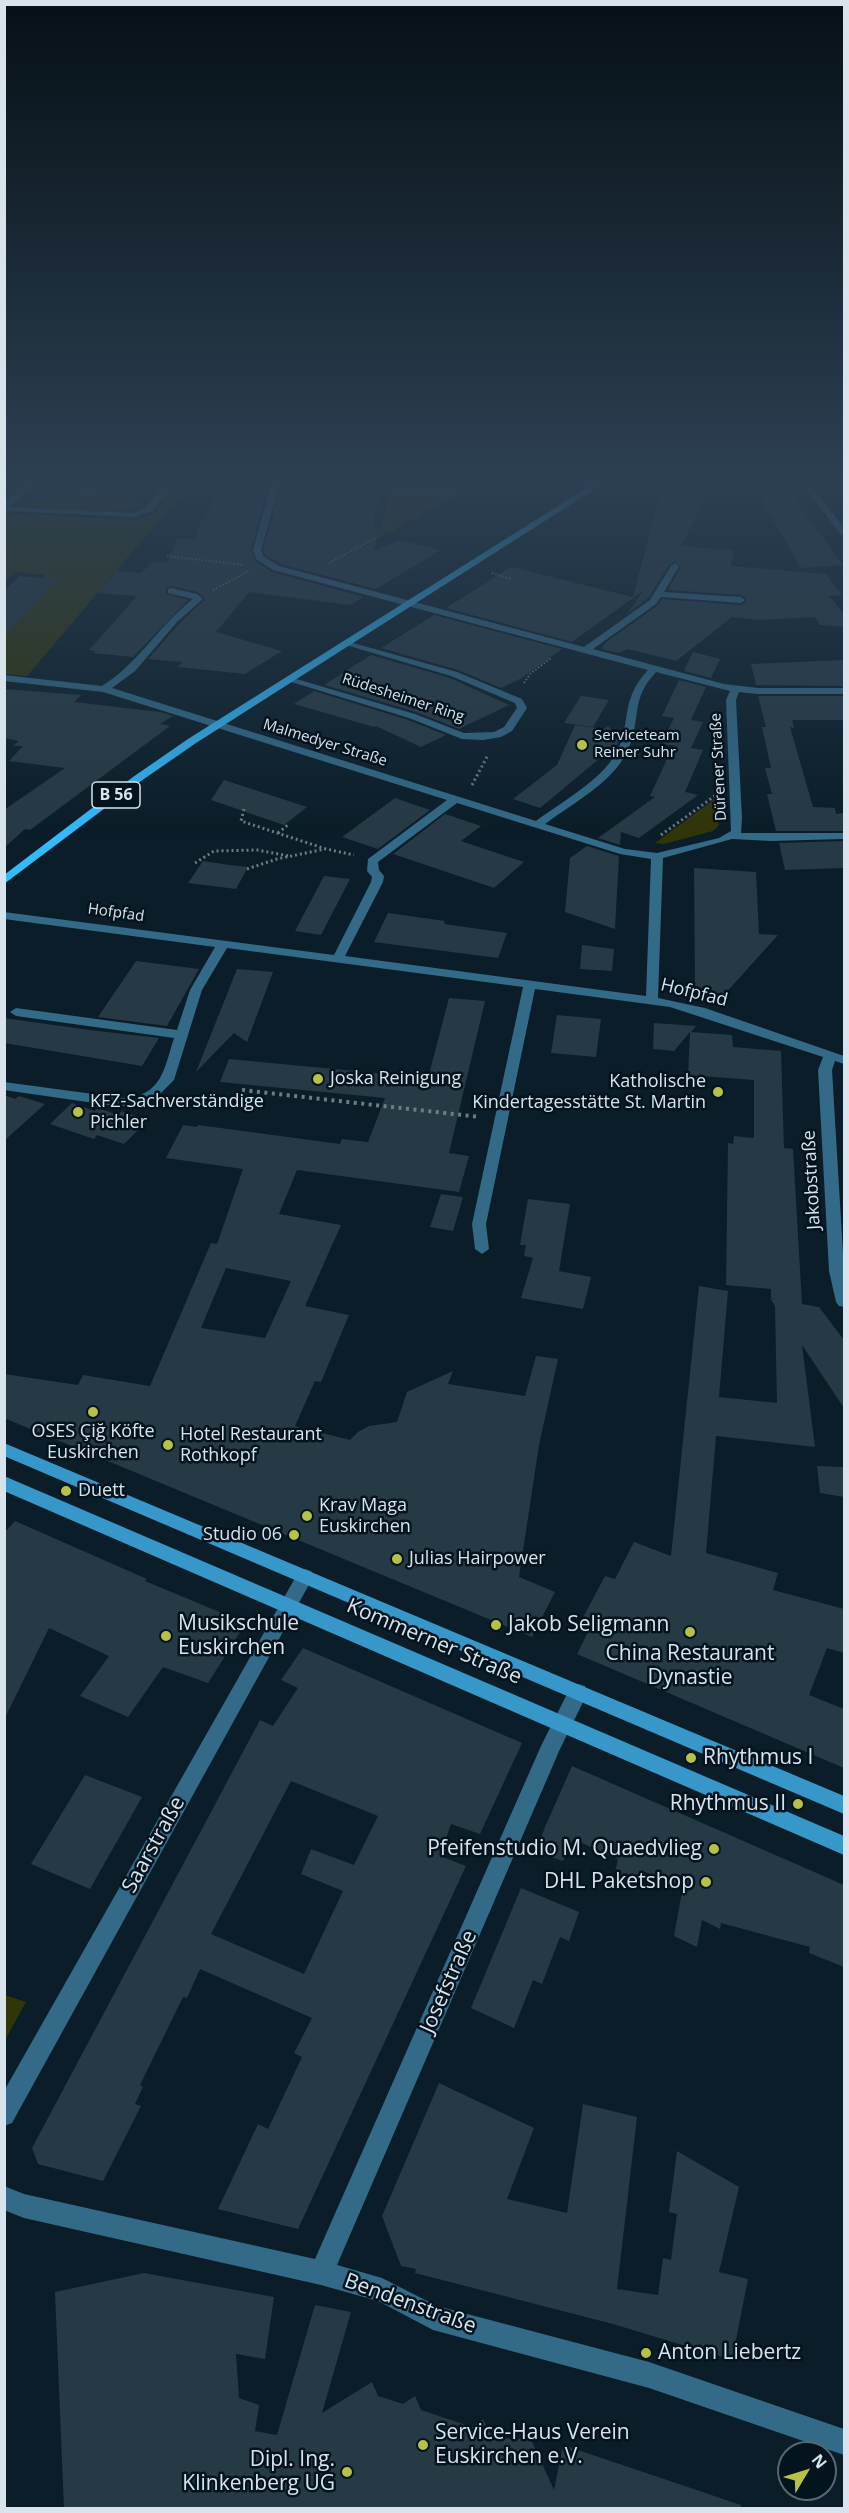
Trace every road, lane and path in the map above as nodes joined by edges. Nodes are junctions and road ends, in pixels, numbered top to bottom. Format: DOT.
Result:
graph roads {
  1 [pos="199,599"];
  2 [pos="391,599"];
  3 [pos="416,599"];
  4 [pos="654,599"];
  5 [pos="731,599"];
  6 [pos="741,600"];
  7 [pos="408,604"];
  8 [pos="349,643"];
  9 [pos="568,646"];
  10 [pos="585,651"];
  11 [pos="654,669"];
  12 [pos="4,678"];
  13 [pos="290,680"];
  14 [pos="104,689"];
  15 [pos="735,689"];
  16 [pos="844,691"];
  17 [pos="513,699"];
  18 [pos="216,725"];
  19 [pos="483,737"];
  20 [pos="736,782"];
  21 [pos="455,799"];
  22 [pos="244,809"];
  23 [pos="289,824"];
  24 [pos="537,825"];
  25 [pos="277,833"];
  26 [pos="733,836"];
  27 [pos="844,836"];
  28 [pos="326,849"];
  29 [pos="634,855"];
  30 [pos="289,856"];
  31 [pos="657,856"];
  32 [pos="372,861"];
  33 [pos="195,862"];
  34 [pos="247,869"];
  35 [pos="4,881"];
  36 [pos="4,915"];
  37 [pos="224,944"];
  38 [pos="338,960"];
  39 [pos="530,985"];
  40 [pos="652,1001"];
  41 [pos="15,1012"];
  42 [pos="182,1035"];
  43 [pos="837,1057"];
  44 [pos="4,1086"];
  45 [pos="242,1090"];
  46 [pos="502,1119"];
  47 [pos="482,1249"];
  48 [pos="844,1302"];
  49 [pos="4,1449"];
  50 [pos="4,1483"];
  51 [pos="305,1576"];
  52 [pos="288,1606"];
  53 [pos="578,1692"];
  54 [pos="562,1723"];
  55 [pos="844,1805"];
  56 [pos="844,1846"];
  57 [pos="4,2115"];
  58 [pos="4,2198"];
  59 [pos="321,2273"];
  60 [pos="844,2442"];
  1 -- 14 [label="street"];
  2 -- 7 [label="street"];
  3 -- 7 [label="main road, Rüdesheimer Ring / B 56"];
  4 -- 10 [label="street"];
  5 -- 6 [label="street"];
  7 -- 8 [label="main road, Rüdesheimer Ring / B 56"];
  7 -- 9 [label="street"];
  8 -- 13 [label="main road, Rüdesheimer Ring / B 56"];
  8 -- 17 [label="street, Rüdesheimer Ring"];
  9 -- 10 [label="street"];
  9 -- 17 [label="path"];
  10 -- 11 [label="street"];
  11 -- 15 [label="street"];
  11 -- 24 [label="street"];
  12 -- 14 [label="street, Malmedyer Straße"];
  13 -- 18 [label="main road, Rüdesheimer Ring / B 56"];
  13 -- 19 [label="street, Rüdesheimer Ring"];
  14 -- 18 [label="street, Malmedyer Straße"];
  15 -- 16 [label="street"];
  15 -- 20 [label="street, Dürener Straße"];
  17 -- 19 [label="street, Rüdesheimer Ring"];
  18 -- 21 [label="street, Malmedyer Straße"];
  18 -- 35 [label="main road, Rüdesheimer Ring / B 56"];
  19 -- 21 [label="path"];
  20 -- 26 [label="street, Dürener Straße"];
  20 -- 29 [label="path"];
  21 -- 24 [label="street, Malmedyer Straße"];
  21 -- 32 [label="street"];
  22 -- 25 [label="path"];
  23 -- 25 [label="path"];
  24 -- 29 [label="street, Malmedyer Straße"];
  25 -- 28 [label="path"];
  26 -- 27 [label="street"];
  26 -- 31 [label="street, Dürener Straße"];
  28 -- 30 [label="path"];
  28 -- 32 [label="path"];
  29 -- 31 [label="street, Dürener Straße"];
  30 -- 33 [label="path"];
  30 -- 34 [label="path"];
  31 -- 40 [label="street"];
  32 -- 38 [label="street"];
  36 -- 37 [label="street, Hofpfad"];
  37 -- 38 [label="street, Hofpfad"];
  37 -- 42 [label="street"];
  38 -- 39 [label="street, Hofpfad"];
  39 -- 40 [label="street, Hofpfad"];
  39 -- 46 [label="street"];
  40 -- 43 [label="street, Hofpfad"];
  41 -- 42 [label="street"];
  42 -- 44 [label="street"];
  43 -- 48 [label="street, Jakobstraße"];
  45 -- 46 [label="path"];
  46 -- 47 [label="street"];
  49 -- 51 [label="street, Kommerner Straße"];
  50 -- 52 [label="street, Kommerner Straße"];
  51 -- 52 [label="street, Saarstraße"];
  51 -- 53 [label="street, Kommerner Straße"];
  52 -- 54 [label="street, Kommerner Straße"];
  52 -- 57 [label="street, Saarstraße"];
  53 -- 54 [label="street, Josefstraße"];
  53 -- 55 [label="street, Kommerner Straße"];
  54 -- 56 [label="street, Kommerner Straße"];
  54 -- 59 [label="street, Josefstraße"];
  58 -- 59 [label="street, Bendenstraße"];
  59 -- 60 [label="street, Bendenstraße"];
}
